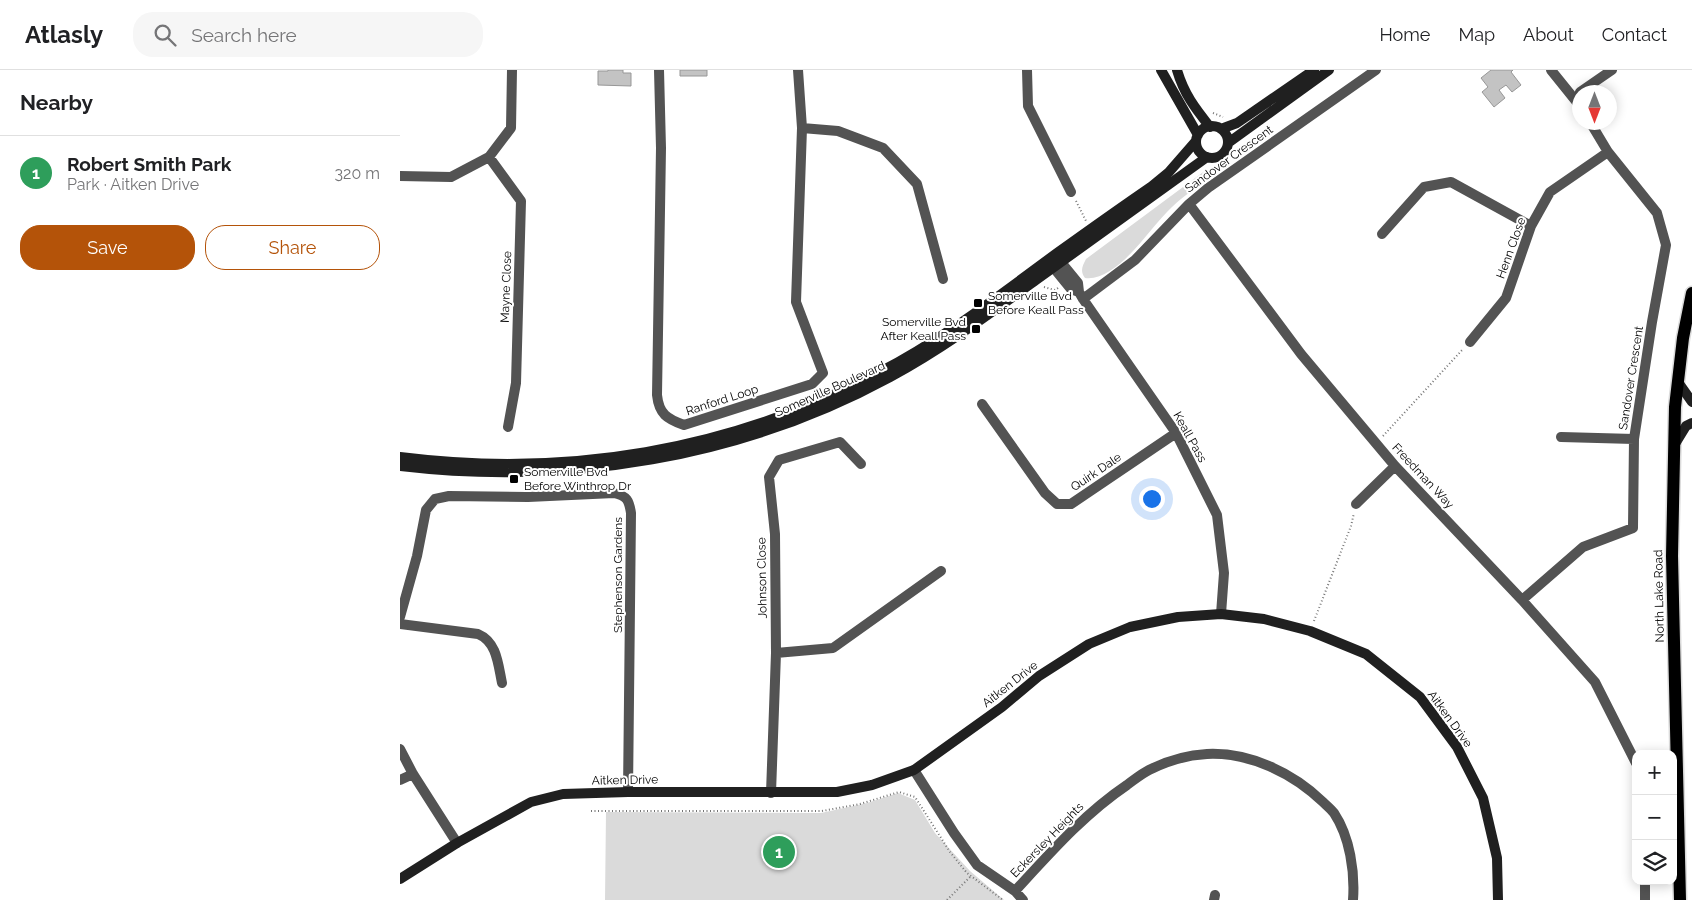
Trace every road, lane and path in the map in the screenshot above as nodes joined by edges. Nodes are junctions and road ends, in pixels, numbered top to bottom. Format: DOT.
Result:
graph roads {
  1 [pos="512,70"];
  2 [pos="659,70"];
  3 [pos="798,70"];
  4 [pos="1027,70"];
  5 [pos="1161,70"];
  6 [pos="1177,70"];
  7 [pos="1314,70"];
  8 [pos="1329,70"];
  9 [pos="1376,70"];
  10 [pos="1551,70"];
  11 [pos="1612,70"];
  12 [pos="1591,85"];
  13 [pos="1572,89"];
  14 [pos="802,128"];
  15 [pos="1216,128"];
  16 [pos="1595,130"];
  17 [pos="1197,138"];
  18 [pos="1228,143"];
  19 [pos="1608,152"];
  20 [pos="489,157"];
  21 [pos="1207,157"];
  22 [pos="400,176"];
  23 [pos="1071,192"];
  24 [pos="1188,204"];
  25 [pos="1087,223"];
  26 [pos="1531,226"];
  27 [pos="1382,234"];
  28 [pos="1055,261"];
  29 [pos="943,279"];
  30 [pos="1692,293"];
  31 [pos="1081,296"];
  32 [pos="1470,342"];
  33 [pos="1678,382"];
  34 [pos="1692,402"];
  35 [pos="982,404"];
  36 [pos="1692,422"];
  37 [pos="508,427"];
  38 [pos="1176,432"];
  39 [pos="1561,437"];
  40 [pos="1634,439"];
  41 [pos="1377,444"];
  42 [pos="1675,445"];
  43 [pos="400,457"];
  44 [pos="860,464"];
  45 [pos="400,466"];
  46 [pos="1396,466"];
  47 [pos="1356,504"];
  48 [pos="941,571"];
  49 [pos="1522,600"];
  50 [pos="1222,614"];
  51 [pos="400,617"];
  52 [pos="400,624"];
  53 [pos="1310,631"];
  54 [pos="776,654"];
  55 [pos="502,683"];
  56 [pos="400,751"];
  57 [pos="1632,755"];
  58 [pos="914,770"];
  59 [pos="413,774"];
  60 [pos="400,780"];
  61 [pos="628,792"];
  62 [pos="771,793"];
  63 [pos="592,811"];
  64 [pos="458,843"];
  65 [pos="980,867"];
  66 [pos="971,875"];
  67 [pos="400,879"];
  68 [pos="1645,885"];
  69 [pos="1015,891"];
  70 [pos="947,900"];
  71 [pos="1003,900"];
  72 [pos="1023,900"];
  73 [pos="1353,900"];
  74 [pos="1498,900"];
  75 [pos="1645,900"];
  76 [pos="1680,900"];
  1 -- 20 [label="street"];
  2 -- 14 [label="street, Ranford Loop"];
  3 -- 14 [label="street, Ranford Loop"];
  4 -- 23 [label="street"];
  5 -- 17 [label="main road"];
  6 -- 15 [label="main road"];
  7 -- 15 [label="main road"];
  8 -- 18 [label="main road"];
  9 -- 24 [label="street, Sandover Crescent"];
  10 -- 13 [label="street"];
  11 -- 12 [label="street"];
  14 -- 29 [label="street"];
  15 -- 17 [label="main road"];
  15 -- 18 [label="main road"];
  16 -- 19 [label="street, Sandover Crescent"];
  17 -- 21 [label="main road"];
  17 -- 28 [label="main road, Somerville Boulevard"];
  18 -- 21 [label="main road"];
  19 -- 26 [label="street, Henn Close"];
  19 -- 40 [label="street, Sandover Crescent"];
  20 -- 22 [label="street"];
  20 -- 37 [label="street, Mayne Close"];
  21 -- 28 [label="main road, Somerville Boulevard"];
  23 -- 25 [label="path"];
  24 -- 31 [label="street, Sandover Crescent"];
  24 -- 41 [label="street, Freedman Way"];
  26 -- 27 [label="street"];
  26 -- 32 [label="street, Henn Close"];
  28 -- 31 [label="street, Keall Pass"];
  28 -- 43 [label="main road, Somerville Boulevard"];
  28 -- 45 [label="main road, Somerville Boulevard"];
  30 -- 33 [label="main road, North Lake Road"];
  31 -- 38 [label="street, Keall Pass"];
  32 -- 41 [label="path"];
  33 -- 34 [label="main road"];
  33 -- 42 [label="main road, North Lake Road"];
  35 -- 38 [label="street, Quirk Dale"];
  36 -- 42 [label="main road"];
  38 -- 50 [label="street, Keall Pass"];
  39 -- 40 [label="street"];
  40 -- 49 [label="street, Sandover Crescent"];
  41 -- 46 [label="street, Freedman Way"];
  42 -- 76 [label="main road, North Lake Road"];
  44 -- 54 [label="street, Johnson Close"];
  46 -- 47 [label="street"];
  46 -- 49 [label="street, Freedman Way"];
  47 -- 53 [label="path"];
  48 -- 54 [label="street"];
  49 -- 57 [label="street, Freedman Way"];
  50 -- 53 [label="main road, Aitken Drive"];
  50 -- 58 [label="main road, Aitken Drive"];
  51 -- 61 [label="street, Stephenson Gardens"];
  52 -- 55 [label="street"];
  53 -- 74 [label="main road, Aitken Drive"];
  54 -- 62 [label="street, Johnson Close"];
  56 -- 59 [label="street"];
  58 -- 62 [label="main road, Aitken Drive"];
  58 -- 65 [label="street, Eckersley Heights"];
  59 -- 60 [label="street"];
  59 -- 64 [label="street"];
  61 -- 62 [label="main road, Aitken Drive"];
  61 -- 64 [label="main road, Aitken Drive"];
  63 -- 66 [label="path"];
  64 -- 67 [label="main road, Aitken Drive"];
  65 -- 66 [label="path"];
  65 -- 69 [label="street, Eckersley Heights"];
  66 -- 70 [label="path"];
  66 -- 71 [label="path"];
  68 -- 75 [label="street"];
  69 -- 72 [label="street, Eckersley Heights"];
  69 -- 73 [label="street, Eckersley Heights"];
}
